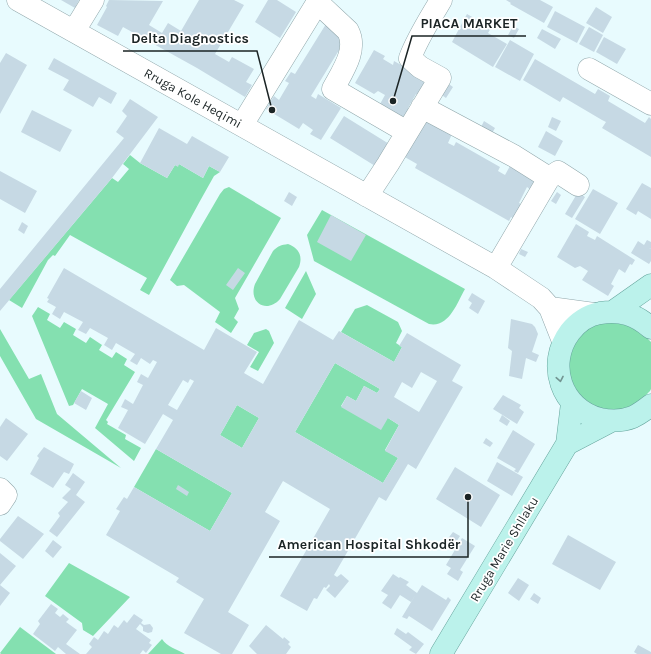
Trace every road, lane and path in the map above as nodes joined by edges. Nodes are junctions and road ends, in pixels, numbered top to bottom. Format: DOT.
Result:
graph roads {
  1 [pos="18,0"];
  2 [pos="93,0"];
  3 [pos="441,0"];
  4 [pos="318,1"];
  5 [pos="74,31"];
  6 [pos="589,69"];
  7 [pos="651,104"];
  8 [pos="422,106"];
  9 [pos="242,125"];
  10 [pos="407,132"];
  11 [pos="549,178"];
  12 [pos="578,185"];
  13 [pos="367,196"];
  14 [pos="496,268"];
  15 [pos="651,285"];
  16 [pos="550,308"];
  17 [pos="604,313"];
  18 [pos="651,327"];
  19 [pos="563,341"];
  20 [pos="572,403"];
  21 [pos="651,405"];
  22 [pos="611,421"];
  23 [pos="567,444"];
  24 [pos="0,489"];
  25 [pos="0,504"];
  26 [pos="442,654"];
  1 -- 5 [label="street, Rruga Kole Heqimi"];
  2 -- 5 [label="street"];
  3 -- 8 [label="street"];
  4 -- 9 [label="street"];
  4 -- 10 [label="street"];
  5 -- 9 [label="street, Rruga Kole Heqimi"];
  6 -- 7 [label="street"];
  8 -- 10 [label="street"];
  8 -- 11 [label="street"];
  9 -- 13 [label="street, Rruga Kole Heqimi"];
  10 -- 13 [label="street"];
  11 -- 12 [label="street"];
  11 -- 14 [label="street"];
  13 -- 14 [label="street, Rruga Kole Heqimi"];
  14 -- 16 [label="street, Rruga Kole Heqimi"];
  15 -- 17 [label="main road"];
  16 -- 17 [label="street"];
  16 -- 19 [label="street"];
  17 -- 18 [label="main road"];
  17 -- 19 [label="main road"];
  19 -- 20 [label="main road, one-way"];
  20 -- 22 [label="main road"];
  20 -- 23 [label="main road"];
  21 -- 22 [label="main road"];
  22 -- 23 [label="main road"];
  23 -- 26 [label="main road, Rruga Marie Shllaku"];
  24 -- 25 [label="street"];
}
